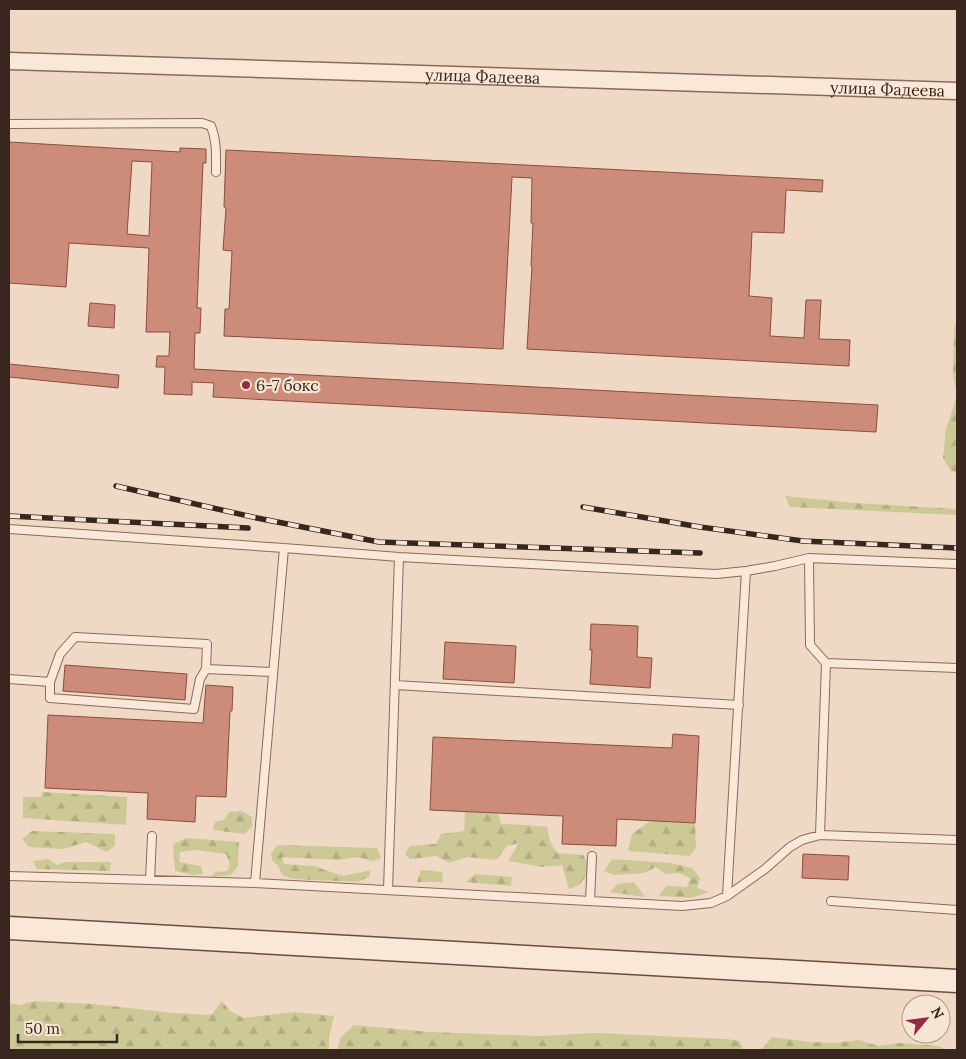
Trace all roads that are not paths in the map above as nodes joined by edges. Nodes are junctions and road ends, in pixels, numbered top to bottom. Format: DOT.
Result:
graph roads {
  1 [pos="9,60"];
  2 [pos="957,91"];
  3 [pos="9,124"];
  4 [pos="216,172"];
  5 [pos="9,529"];
  6 [pos="9,538"];
  7 [pos="284,548"];
  8 [pos="399,557"];
  9 [pos="809,558"];
  10 [pos="957,564"];
  11 [pos="746,571"];
  12 [pos="826,663"];
  13 [pos="957,668"];
  14 [pos="206,669"];
  15 [pos="273,672"];
  16 [pos="9,678"];
  17 [pos="50,682"];
  18 [pos="395,685"];
  19 [pos="739,705"];
  20 [pos="820,835"];
  21 [pos="152,836"];
  22 [pos="957,840"];
  23 [pos="592,856"];
  24 [pos="9,876"];
  25 [pos="150,880"];
  26 [pos="255,883"];
  27 [pos="388,890"];
  28 [pos="728,896"];
  29 [pos="590,901"];
  30 [pos="831,901"];
  31 [pos="957,910"];
  32 [pos="9,928"];
  33 [pos="957,981"];
  1 -- 2 [label="street, улица Фадеева"];
  3 -- 4 [label="lane"];
  5 -- 6 [label="lane"];
  5 -- 7 [label="lane"];
  7 -- 8 [label="lane"];
  7 -- 15 [label="lane"];
  8 -- 11 [label="lane"];
  8 -- 18 [label="lane"];
  9 -- 10 [label="lane"];
  9 -- 11 [label="lane"];
  9 -- 12 [label="lane"];
  11 -- 19 [label="lane"];
  12 -- 13 [label="lane"];
  12 -- 20 [label="lane"];
  14 -- 15 [label="lane"];
  14 -- 17 [label="lane"];
  14 -- 17 [label="lane"];
  15 -- 26 [label="lane"];
  16 -- 17 [label="lane"];
  18 -- 19 [label="lane"];
  18 -- 27 [label="lane"];
  19 -- 28 [label="lane"];
  20 -- 22 [label="lane"];
  20 -- 28 [label="lane"];
  21 -- 25 [label="lane"];
  23 -- 29 [label="lane"];
  24 -- 25 [label="lane"];
  25 -- 26 [label="lane"];
  26 -- 27 [label="lane"];
  27 -- 29 [label="lane"];
  28 -- 29 [label="lane"];
  30 -- 31 [label="lane"];
  32 -- 33 [label="street"];
}
